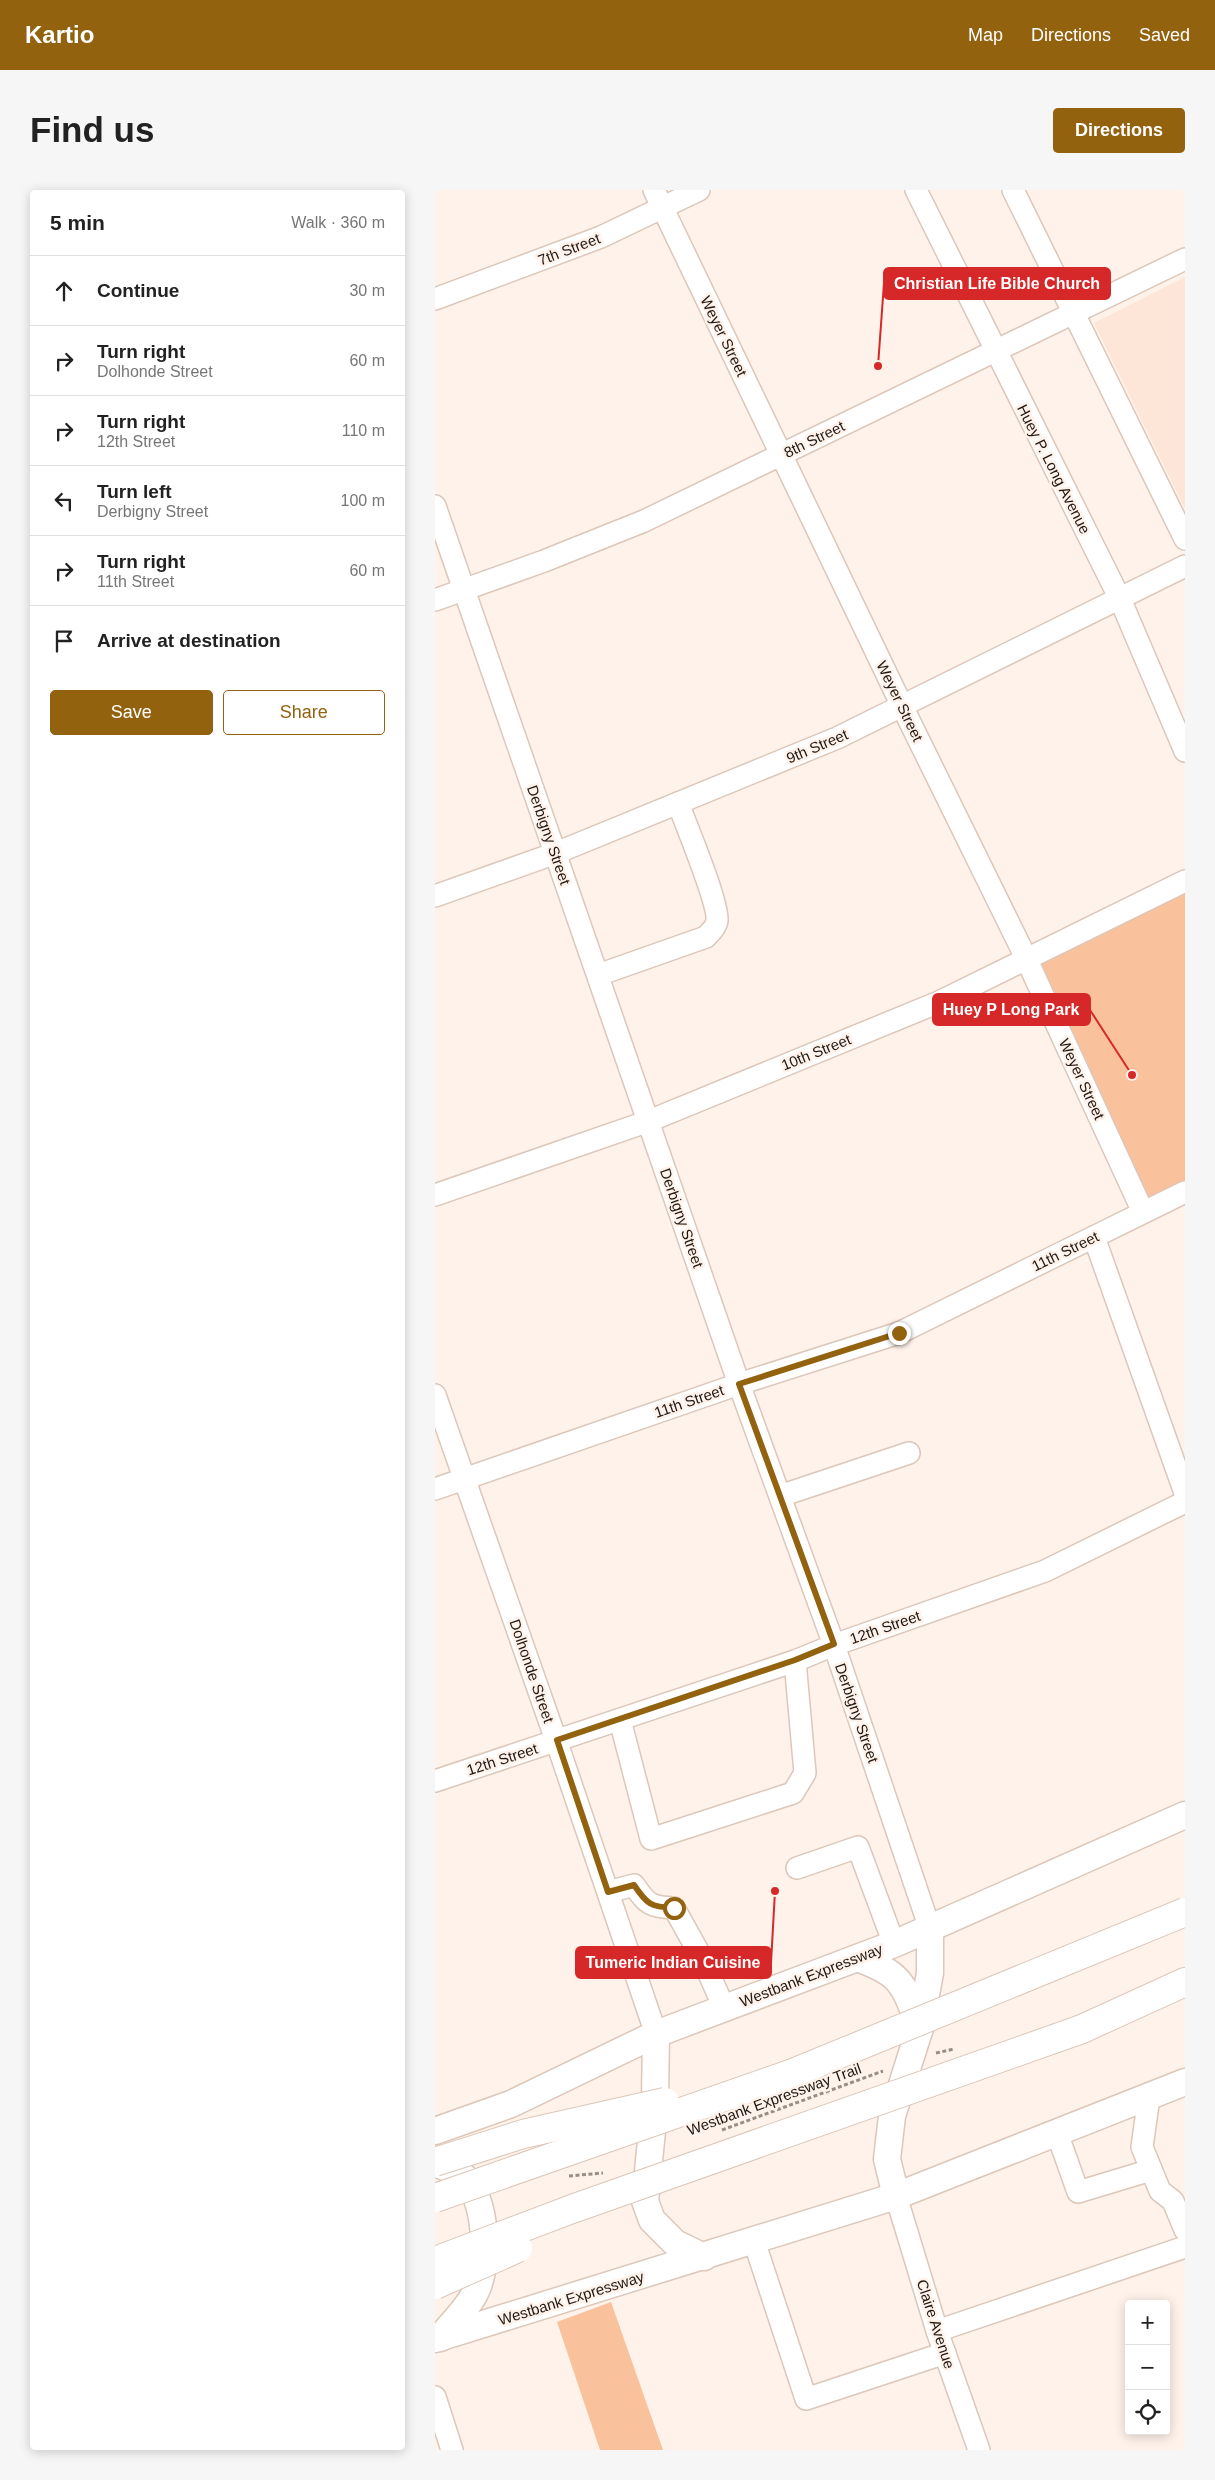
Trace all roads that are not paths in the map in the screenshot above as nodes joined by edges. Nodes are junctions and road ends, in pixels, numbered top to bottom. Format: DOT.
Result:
graph roads {
  1 [pos="699,190"];
  2 [pos="915,190"];
  3 [pos="1013,190"];
  4 [pos="658,198"];
  5 [pos="1185,259"];
  6 [pos="435,299"];
  7 [pos="1073,313"];
  8 [pos="995,351"];
  9 [pos="782,454"];
  10 [pos="435,506"];
  11 [pos="1185,539"];
  12 [pos="1185,566"];
  13 [pos="465,591"];
  14 [pos="1120,599"];
  15 [pos="435,600"];
  16 [pos="902,706"];
  17 [pos="1185,750"];
  18 [pos="678,803"];
  19 [pos="556,853"];
  20 [pos="1185,882"];
  21 [pos="435,896"];
  22 [pos="1026,958"];
  23 [pos="598,975"];
  24 [pos="649,1121"];
  25 [pos="1185,1192"];
  26 [pos="435,1195"];
  27 [pos="1143,1212"];
  28 [pos="1094,1237"];
  29 [pos="739,1384"];
  30 [pos="435,1395"];
  31 [pos="909,1453"];
  32 [pos="465,1478"];
  33 [pos="435,1489"];
  34 [pos="1185,1493"];
  35 [pos="780,1496"];
  36 [pos="1185,1502"];
  37 [pos="834,1644"];
  38 [pos="795,1660"];
  39 [pos="620,1720"];
  40 [pos="557,1740"];
  41 [pos="435,1781"];
  42 [pos="1185,1814"];
  43 [pos="797,1868"];
  44 [pos="608,1892"];
  45 [pos="1185,1912"];
  46 [pos="930,1928"];
  47 [pos="894,1944"];
  48 [pos="857,1958"];
  49 [pos="1185,1982"];
  50 [pos="1185,1995"];
  51 [pos="724,2008"];
  52 [pos="921,2028"];
  53 [pos="1082,2028"];
  54 [pos="656,2034"];
  55 [pos="793,2073"];
  56 [pos="1185,2082"];
  57 [pos="1149,2097"];
  58 [pos="435,2131"];
  59 [pos="1057,2133"];
  60 [pos="435,2162"];
  61 [pos="1151,2170"];
  62 [pos="896,2196"];
  63 [pos="435,2198"];
  64 [pos="572,2210"];
  65 [pos="1185,2230"];
  66 [pos="754,2241"];
  67 [pos="1185,2247"];
  68 [pos="704,2257"];
  69 [pos="435,2262"];
  70 [pos="435,2285"];
  71 [pos="937,2331"];
  72 [pos="437,2339"];
  73 [pos="945,2353"];
  74 [pos="435,2397"];
  75 [pos="452,2450"];
  76 [pos="979,2450"];
  1 -- 4 [label="street, 7th Street"];
  2 -- 8 [label="street, Huey P. Long Avenue"];
  3 -- 7 [label="street"];
  4 -- 6 [label="street, 7th Street"];
  4 -- 9 [label="street, Weyer Street"];
  5 -- 7 [label="street, 8th Street"];
  7 -- 8 [label="street, 8th Street"];
  7 -- 11 [label="street"];
  8 -- 9 [label="street, 8th Street"];
  8 -- 14 [label="street, Huey P. Long Avenue"];
  9 -- 13 [label="street, 8th Street"];
  9 -- 16 [label="street, Weyer Street"];
  10 -- 13 [label="street, Derbigny Street"];
  12 -- 14 [label="street, 9th Street"];
  13 -- 15 [label="street, 8th Street"];
  13 -- 19 [label="street, Derbigny Street"];
  14 -- 16 [label="street, 9th Street"];
  14 -- 17 [label="street, Huey P. Long Avenue"];
  16 -- 18 [label="street, 9th Street"];
  16 -- 22 [label="street, Weyer Street"];
  18 -- 19 [label="street, 9th Street"];
  18 -- 23 [label="street"];
  19 -- 21 [label="street, 9th Street"];
  19 -- 23 [label="street, Derbigny Street"];
  20 -- 22 [label="street, 10th Street"];
  22 -- 24 [label="street, 10th Street"];
  22 -- 27 [label="street, Weyer Street"];
  23 -- 24 [label="street, Derbigny Street"];
  24 -- 26 [label="street, 10th Street"];
  24 -- 29 [label="street, Derbigny Street"];
  25 -- 27 [label="street, 11th Street"];
  27 -- 28 [label="street, 11th Street"];
  28 -- 29 [label="street, 11th Street"];
  28 -- 34 [label="street"];
  29 -- 32 [label="street, 11th Street"];
  29 -- 35 [label="street, Derbigny Street"];
  30 -- 32 [label="street, Dolhonde Street"];
  31 -- 35 [label="street"];
  32 -- 33 [label="street, 11th Street"];
  32 -- 40 [label="street, Dolhonde Street"];
  35 -- 37 [label="street, Derbigny Street"];
  36 -- 37 [label="street, 12th Street"];
  37 -- 38 [label="street, 12th Street"];
  37 -- 46 [label="street, Derbigny Street"];
  38 -- 39 [label="street, 12th Street"];
  38 -- 39 [label="street"];
  39 -- 40 [label="street, 12th Street"];
  40 -- 41 [label="street, 12th Street"];
  40 -- 44 [label="street, Dolhonde Street"];
  42 -- 46 [label="main road, Westbank Expressway"];
  43 -- 47 [label="street"];
  44 -- 51 [label="street"];
  44 -- 54 [label="street, Dolhonde Street"];
  45 -- 55 [label="highway, bridge"];
  46 -- 47 [label="main road, Westbank Expressway"];
  46 -- 52 [label="main road"];
  47 -- 48 [label="main road, Westbank Expressway"];
  48 -- 51 [label="main road, Westbank Expressway"];
  48 -- 52 [label="main road"];
  49 -- 53 [label="highway"];
  50 -- 53 [label="highway"];
  51 -- 54 [label="main road, Westbank Expressway"];
  52 -- 62 [label="main road"];
  53 -- 64 [label="highway, bridge"];
  54 -- 58 [label="main road, Westbank Expressway"];
  54 -- 68 [label="main road"];
  55 -- 60 [label="highway, bridge"];
  55 -- 63 [label="highway, bridge"];
  56 -- 57 [label="main road, Westbank Expressway"];
  57 -- 59 [label="main road, Westbank Expressway"];
  57 -- 61 [label="street"];
  59 -- 61 [label="street"];
  59 -- 62 [label="main road, Westbank Expressway"];
  60 -- 72 [label="main road"];
  61 -- 65 [label="street"];
  62 -- 66 [label="main road, Westbank Expressway"];
  62 -- 71 [label="street, Claire Avenue"];
  64 -- 69 [label="highway, bridge"];
  64 -- 70 [label="highway, bridge"];
  66 -- 68 [label="main road, Westbank Expressway"];
  66 -- 73 [label="street"];
  67 -- 71 [label="street"];
  68 -- 72 [label="main road, Westbank Expressway"];
  71 -- 73 [label="street, Claire Avenue"];
  73 -- 76 [label="street, Claire Avenue"];
  74 -- 75 [label="street"];
}
